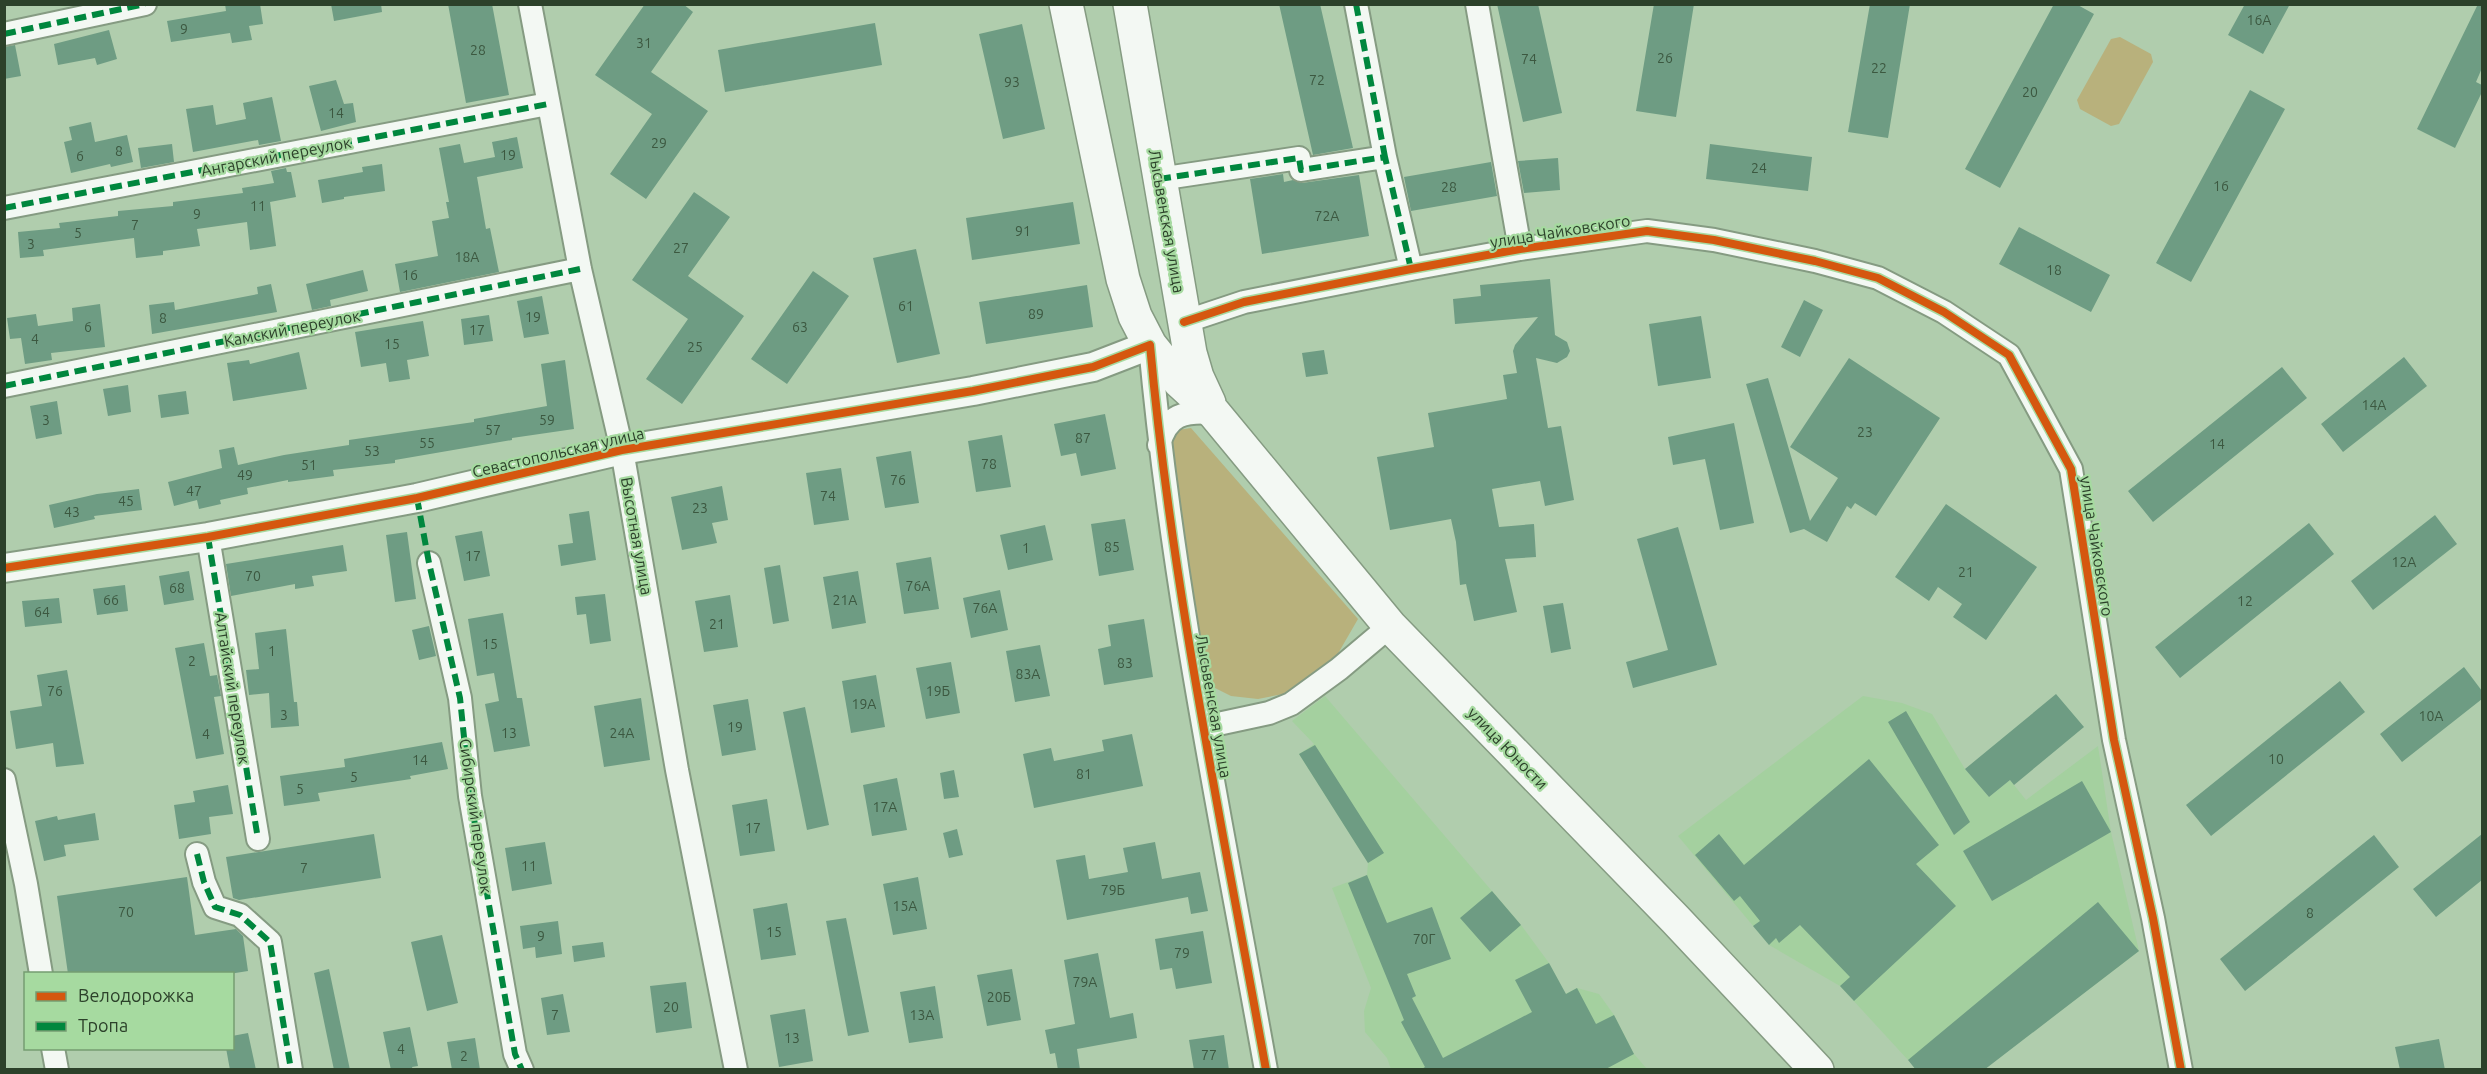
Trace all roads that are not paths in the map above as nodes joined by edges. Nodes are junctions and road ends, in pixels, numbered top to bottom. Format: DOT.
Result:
graph roads {
  1 [pos="145,4"];
  2 [pos="530,4"];
  3 [pos="1066,4"];
  4 [pos="1130,4"];
  5 [pos="1356,4"];
  6 [pos="1477,4"];
  7 [pos="4,34"];
  8 [pos="548,104"];
  9 [pos="1385,157"];
  10 [pos="1159,179"];
  11 [pos="4,208"];
  12 [pos="1520,249"];
  13 [pos="580,269"];
  14 [pos="1411,269"];
  15 [pos="1184,322"];
  16 [pos="1150,345"];
  17 [pos="4,386"];
  18 [pos="1214,413"];
  19 [pos="1159,445"];
  20 [pos="622,450"];
  21 [pos="208,537"];
  22 [pos="429,563"];
  23 [pos="4,568"];
  24 [pos="1390,626"];
  25 [pos="1204,727"];
  26 [pos="4,780"];
  27 [pos="258,839"];
  28 [pos="197,854"];
  29 [pos="41,972"];
  30 [pos="53,1050"];
  31 [pos="57,1070"];
  32 [pos="291,1070"];
  33 [pos="522,1070"];
  34 [pos="736,1070"];
  35 [pos="1266,1070"];
  36 [pos="1817,1070"];
  37 [pos="2181,1070"];
  1 -- 7 [label="street"];
  2 -- 8 [label="street, Высотная улица"];
  3 -- 16 [label="main road, Лысьвенская улица"];
  4 -- 10 [label="main road, Лысьвенская улица"];
  5 -- 9 [label="street"];
  6 -- 12 [label="street"];
  8 -- 11 [label="street, Ангарский переулок"];
  8 -- 13 [label="street, Высотная улица"];
  9 -- 10 [label="street"];
  9 -- 14 [label="street"];
  10 -- 15 [label="main road, Лысьвенская улица"];
  12 -- 14 [label="street, улица Чайковского"];
  12 -- 37 [label="street, улица Чайковского"];
  13 -- 17 [label="street, Камский переулок"];
  13 -- 20 [label="street, Высотная улица"];
  14 -- 15 [label="street, улица Чайковского"];
  15 -- 16 [label="main road, Севастопольская улица"];
  15 -- 18 [label="main road, Лысьвенская улица"];
  16 -- 18 [label="main road, Лысьвенская улица"];
  16 -- 19 [label="street, Лысьвенская улица"];
  16 -- 20 [label="street, Севастопольская улица"];
  18 -- 19 [label="street"];
  18 -- 24 [label="main road, улица Юности"];
  19 -- 25 [label="street, Лысьвенская улица"];
  20 -- 21 [label="street, Севастопольская улица"];
  20 -- 34 [label="street, Высотная улица"];
  21 -- 23 [label="street, Севастопольская улица"];
  21 -- 27 [label="street, Алтайский переулок"];
  22 -- 33 [label="street, Сибирский переулок"];
  24 -- 25 [label="street"];
  24 -- 36 [label="main road, улица Юности"];
  25 -- 35 [label="street, Лысьвенская улица"];
  26 -- 29 [label="street"];
  28 -- 32 [label="street"];
  30 -- 31 [label="street"];
}
